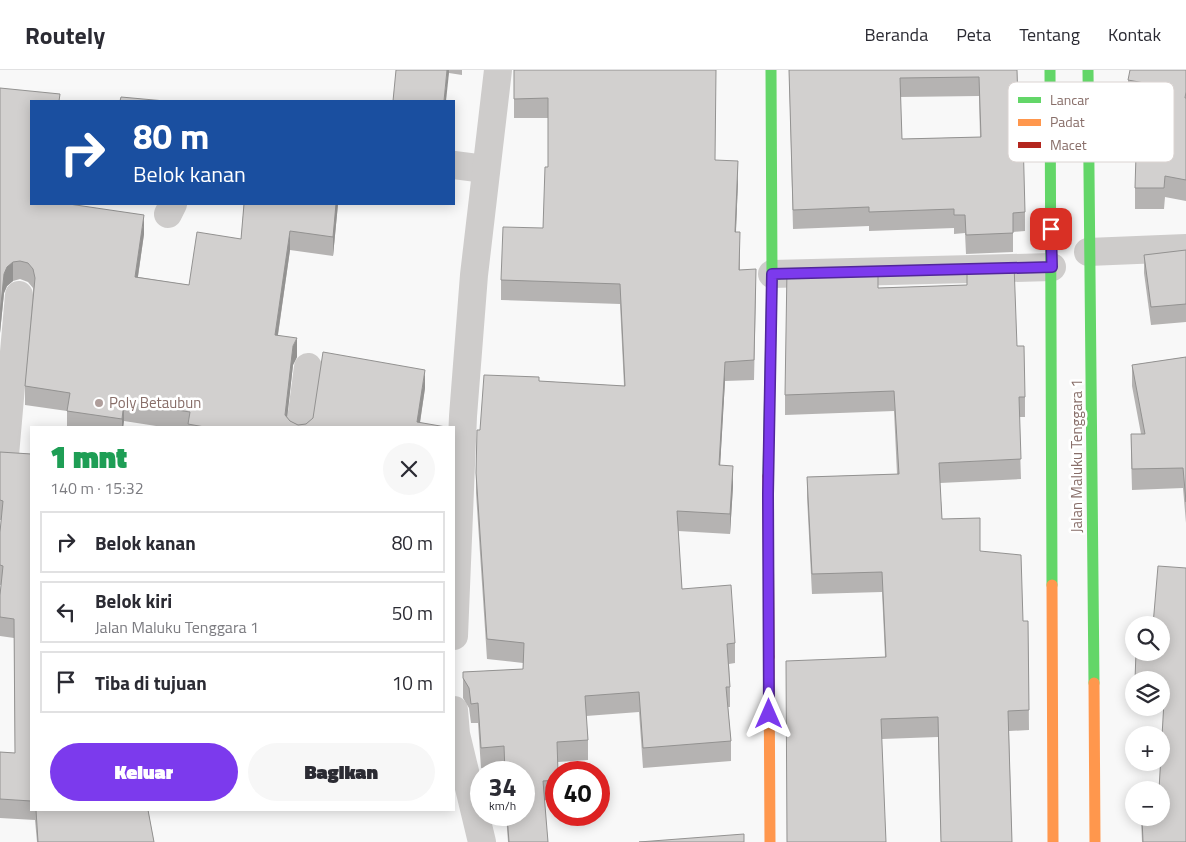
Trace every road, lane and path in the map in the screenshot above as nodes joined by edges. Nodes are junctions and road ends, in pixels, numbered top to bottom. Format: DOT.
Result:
graph roads {
  1 [pos="498,70"];
  2 [pos="771,70"];
  3 [pos="1051,162"];
  4 [pos="1088,162"];
  5 [pos="455,165"];
  6 [pos="485,168"];
  7 [pos="1186,248"];
  8 [pos="1088,252"];
  9 [pos="1052,267"];
  10 [pos="772,274"];
  11 [pos="19,295"];
  12 [pos="308,368"];
  13 [pos="300,426"];
  14 [pos="12,456"];
  15 [pos="457,506"];
  16 [pos="455,593"];
  17 [pos="455,722"];
  18 [pos="482,842"];
  19 [pos="770,842"];
  20 [pos="1054,842"];
  21 [pos="1095,842"];
  1 -- 6 [label="street"];
  2 -- 10 [label="main road"];
  3 -- 9 [label="main road, Jalan Maluku Tenggara 1"];
  4 -- 8 [label="main road, Jalan Maluku Tenggara 1"];
  5 -- 6 [label="street"];
  6 -- 15 [label="street"];
  7 -- 8 [label="street"];
  8 -- 21 [label="main road, Jalan Maluku Tenggara 1"];
  9 -- 10 [label="street"];
  9 -- 20 [label="main road, Jalan Maluku Tenggara 1"];
  10 -- 19 [label="main road"];
  11 -- 14 [label="street"];
  12 -- 13 [label="street"];
  15 -- 16 [label="street"];
  17 -- 18 [label="street"];
}
